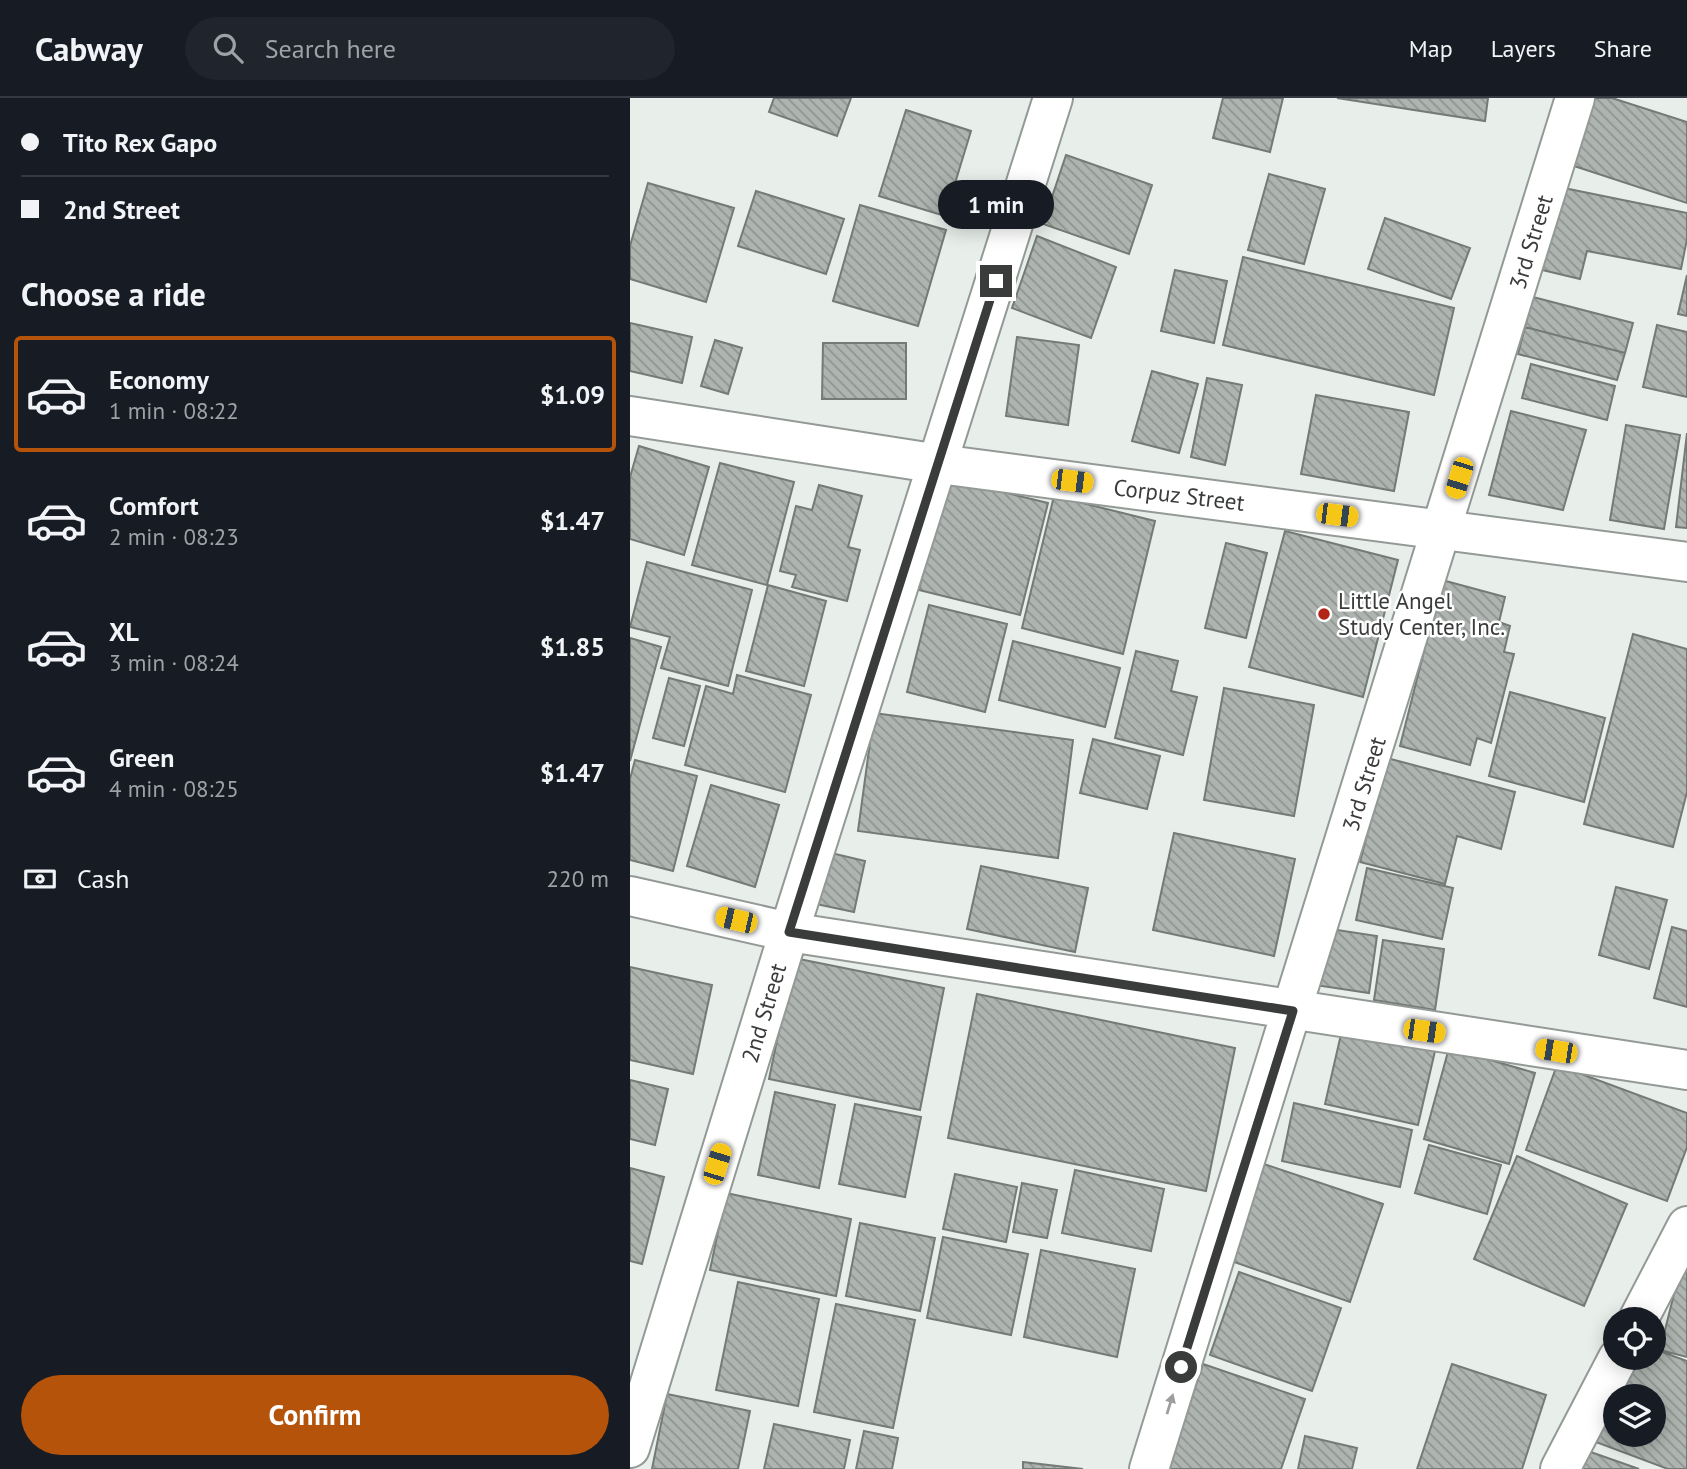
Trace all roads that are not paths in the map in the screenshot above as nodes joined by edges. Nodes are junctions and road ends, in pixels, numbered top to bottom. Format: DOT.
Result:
graph roads {
  1 [pos="1053,98"];
  2 [pos="1575,98"];
  3 [pos="630,416"];
  4 [pos="939,464"];
  5 [pos="1444,528"];
  6 [pos="1687,562"];
  7 [pos="630,896"];
  8 [pos="789,932"];
  9 [pos="1293,1011"];
  10 [pos="1687,1070"];
  11 [pos="1687,1226"];
  12 [pos="1645,1307"];
  13 [pos="1612,1370"];
  14 [pos="630,1448"];
  15 [pos="1149,1469"];
  16 [pos="1560,1469"];
  1 -- 4 [label="street, 2nd Street"];
  2 -- 5 [label="street, 3rd Street"];
  3 -- 4 [label="street, Corpuz Street"];
  4 -- 5 [label="street, Corpuz Street"];
  4 -- 8 [label="street, 2nd Street"];
  5 -- 6 [label="street, Corpuz Street"];
  5 -- 9 [label="street, 3rd Street"];
  7 -- 8 [label="street"];
  8 -- 9 [label="street"];
  8 -- 14 [label="street, 2nd Street"];
  9 -- 10 [label="street"];
  15 -- 9 [label="street, 3rd Street, one-way"];
  11 -- 12 [label="street"];
  13 -- 16 [label="street"];
}
